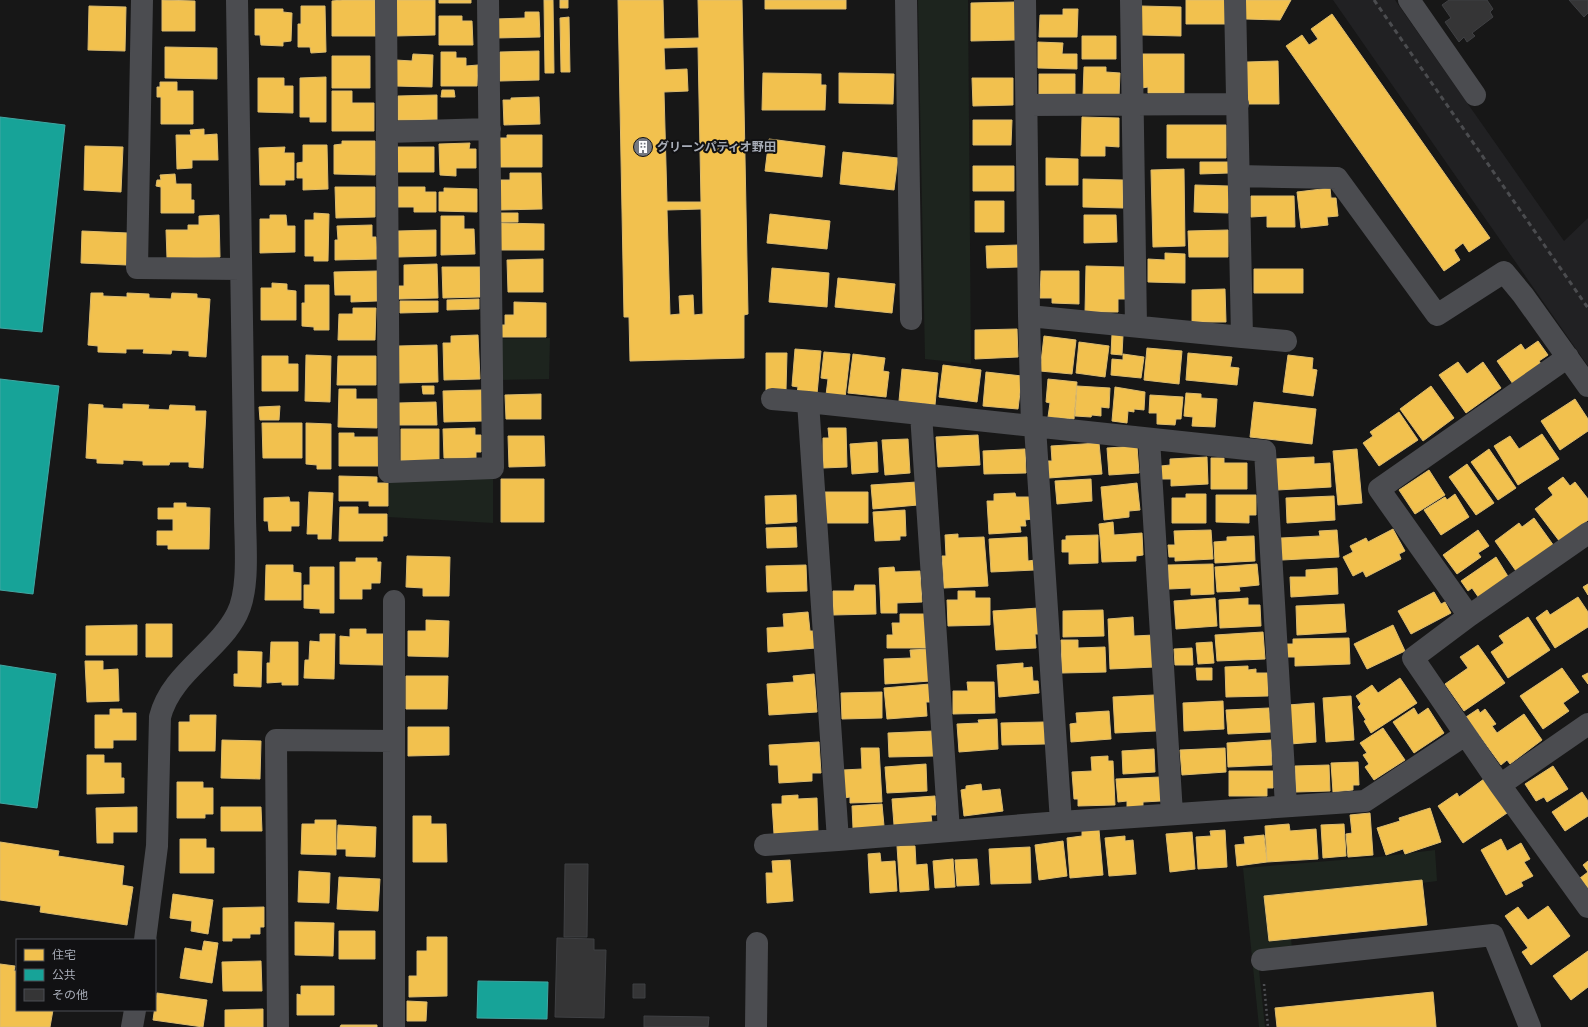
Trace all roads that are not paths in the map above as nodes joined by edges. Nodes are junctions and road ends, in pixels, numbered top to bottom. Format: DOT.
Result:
graph roads {
  1 [pos="142,0"];
  2 [pos="237,0"];
  3 [pos="386,0"];
  4 [pos="488,0"];
  5 [pos="906,0"];
  6 [pos="1025,0"];
  7 [pos="1131,0"];
  8 [pos="1236,0"];
  9 [pos="1409,0"];
  10 [pos="1475,95"];
  11 [pos="1133,104"];
  12 [pos="1238,104"];
  13 [pos="1027,105"];
  14 [pos="490,129"];
  15 [pos="387,132"];
  16 [pos="1239,176"];
  17 [pos="241,269"];
  18 [pos="1029,316"];
  19 [pos="911,319"];
  20 [pos="1136,326"];
  21 [pos="1242,337"];
  22 [pos="1286,341"];
  23 [pos="1568,357"];
  24 [pos="1588,386"];
  25 [pos="772,399"];
  26 [pos="808,402"];
  27 [pos="921,414"];
  28 [pos="1034,427"];
  29 [pos="1149,439"];
  30 [pos="1588,533"];
  31 [pos="394,601"];
  32 [pos="1469,616"];
  33 [pos="1588,724"];
  34 [pos="1465,735"];
  35 [pos="394,741"];
  36 [pos="1500,785"];
  37 [pos="1286,806"];
  38 [pos="1172,814"];
  39 [pos="1061,822"];
  40 [pos="949,831"];
  41 [pos="838,840"];
  42 [pos="765,845"];
  43 [pos="1588,908"];
  44 [pos="145,939"];
  45 [pos="757,943"];
  46 [pos="1262,960"];
  47 [pos="135,1011"];
  48 [pos="132,1027"];
  49 [pos="278,1027"];
  50 [pos="394,1027"];
  51 [pos="756,1027"];
  52 [pos="1530,1027"];
  1 -- 17 [label="street"];
  2 -- 17 [label="street"];
  3 -- 15 [label="street"];
  4 -- 14 [label="street"];
  5 -- 19 [label="street"];
  6 -- 13 [label="street"];
  7 -- 11 [label="street"];
  8 -- 12 [label="street"];
  9 -- 10 [label="street"];
  11 -- 12 [label="street"];
  11 -- 13 [label="street"];
  11 -- 20 [label="street"];
  12 -- 16 [label="street"];
  13 -- 18 [label="street"];
  14 -- 15 [label="street"];
  14 -- 15 [label="street"];
  16 -- 21 [label="street"];
  16 -- 23 [label="street"];
  17 -- 44 [label="street"];
  18 -- 20 [label="street"];
  18 -- 28 [label="street"];
  20 -- 21 [label="street"];
  21 -- 22 [label="street"];
  23 -- 24 [label="street"];
  23 -- 32 [label="street"];
  25 -- 26 [label="street"];
  26 -- 27 [label="street"];
  26 -- 41 [label="street"];
  27 -- 28 [label="street"];
  27 -- 40 [label="street"];
  28 -- 29 [label="street"];
  28 -- 39 [label="street"];
  29 -- 37 [label="street"];
  29 -- 38 [label="street"];
  30 -- 32 [label="street"];
  31 -- 35 [label="street"];
  32 -- 34 [label="street"];
  33 -- 36 [label="street"];
  34 -- 36 [label="street"];
  34 -- 37 [label="street"];
  35 -- 49 [label="street"];
  35 -- 50 [label="street"];
  36 -- 43 [label="street"];
  37 -- 38 [label="street"];
  38 -- 39 [label="street"];
  39 -- 40 [label="street"];
  40 -- 41 [label="street"];
  41 -- 42 [label="street"];
  45 -- 51 [label="street"];
  46 -- 52 [label="street"];
  47 -- 48 [label="street"];
}
